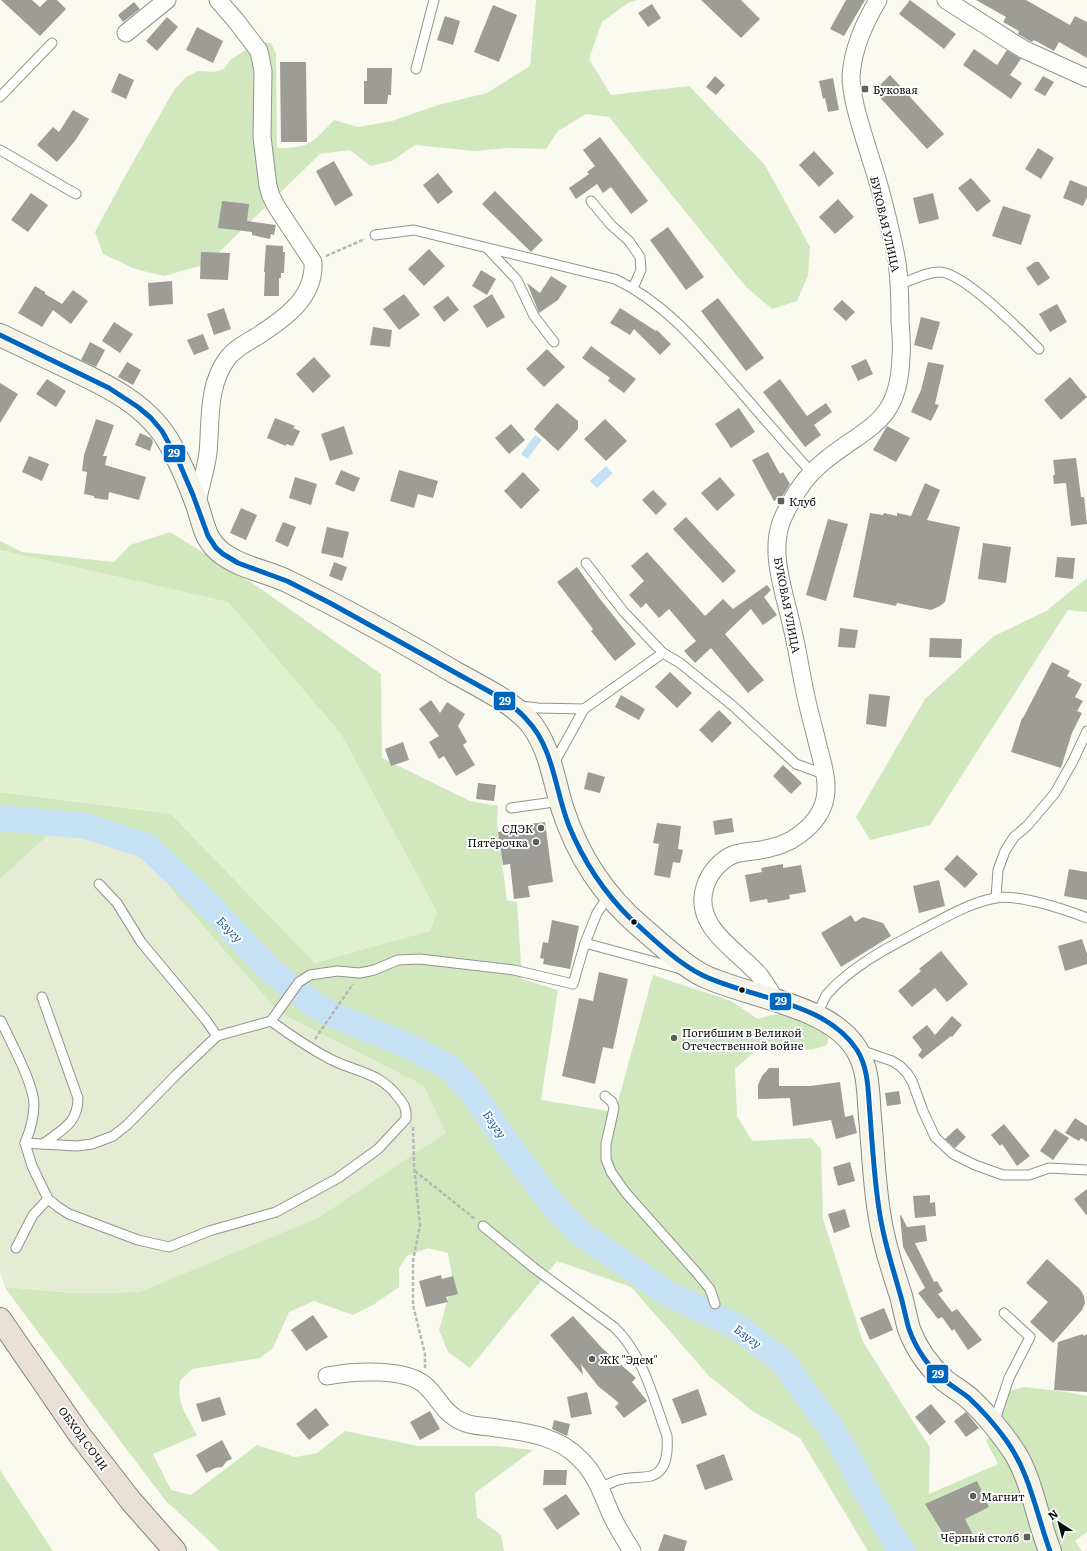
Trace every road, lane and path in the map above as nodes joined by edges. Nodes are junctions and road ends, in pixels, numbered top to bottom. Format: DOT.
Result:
graph roads {
  1 [pos="167,0"];
  2 [pos="218,0"];
  3 [pos="434,0"];
  4 [pos="878,0"];
  5 [pos="946,0"];
  6 [pos="126,33"];
  7 [pos="52,43"];
  8 [pos="416,69"];
  9 [pos="1087,78"];
  10 [pos="0,96"];
  11 [pos="0,150"];
  12 [pos="76,194"];
  13 [pos="591,202"];
  14 [pos="375,235"];
  15 [pos="488,249"];
  16 [pos="313,262"];
  17 [pos="899,285"];
  18 [pos="634,288"];
  19 [pos="0,335"];
  20 [pos="554,342"];
  21 [pos="1039,349"];
  22 [pos="812,473"];
  23 [pos="197,503"];
  24 [pos="586,563"];
  25 [pos="663,653"];
  26 [pos="511,705"];
  27 [pos="584,709"];
  28 [pos="1087,732"];
  29 [pos="552,768"];
  30 [pos="824,774"];
  31 [pos="561,801"];
  32 [pos="511,808"];
  33 [pos="99,884"];
  34 [pos="609,895"];
  35 [pos="996,898"];
  36 [pos="1087,918"];
  37 [pos="585,943"];
  38 [pos="360,973"];
  39 [pos="702,975"];
  40 [pos="42,997"];
  41 [pos="776,1001"];
  42 [pos="817,1016"];
  43 [pos="1,1021"];
  44 [pos="271,1021"];
  45 [pos="218,1036"];
  46 [pos="310,1048"];
  47 [pos="856,1049"];
  48 [pos="605,1096"];
  49 [pos="406,1112"];
  50 [pos="26,1143"];
  51 [pos="43,1144"];
  52 [pos="415,1170"];
  53 [pos="1087,1170"];
  54 [pos="48,1199"];
  55 [pos="483,1226"];
  56 [pos="16,1248"];
  57 [pos="715,1304"];
  58 [pos="1004,1313"];
  59 [pos="0,1319"];
  60 [pos="327,1376"];
  61 [pos="426,1386"];
  62 [pos="993,1424"];
  63 [pos="600,1488"];
  64 [pos="175,1551"];
  65 [pos="632,1551"];
  66 [pos="1050,1551"];
  1 -- 6 [label="street"];
  2 -- 16 [label="street"];
  3 -- 8 [label="lane"];
  4 -- 17 [label="street, БУКОВАЯ УЛИЦА"];
  5 -- 9 [label="street"];
  7 -- 10 [label="lane"];
  11 -- 12 [label="lane"];
  13 -- 18 [label="lane"];
  14 -- 15 [label="lane"];
  14 -- 16 [label="path"];
  15 -- 18 [label="lane"];
  15 -- 20 [label="lane"];
  16 -- 23 [label="street"];
  17 -- 21 [label="lane"];
  17 -- 22 [label="street, БУКОВАЯ УЛИЦА"];
  18 -- 22 [label="lane"];
  19 -- 23 [label="street"];
  22 -- 30 [label="street, БУКОВАЯ УЛИЦА"];
  23 -- 26 [label="street"];
  24 -- 25 [label="lane"];
  25 -- 27 [label="lane"];
  25 -- 30 [label="lane"];
  26 -- 27 [label="lane"];
  26 -- 29 [label="street"];
  27 -- 29 [label="lane"];
  28 -- 35 [label="lane"];
  29 -- 31 [label="street"];
  30 -- 41 [label="street, БУКОВАЯ УЛИЦА"];
  31 -- 32 [label="lane"];
  31 -- 34 [label="street"];
  33 -- 45 [label="lane"];
  34 -- 37 [label="lane"];
  34 -- 39 [label="street"];
  35 -- 36 [label="lane"];
  35 -- 42 [label="lane"];
  37 -- 38 [label="lane"];
  37 -- 39 [label="lane"];
  38 -- 44 [label="lane"];
  38 -- 46 [label="path"];
  39 -- 41 [label="street"];
  40 -- 51 [label="lane"];
  41 -- 42 [label="street"];
  42 -- 47 [label="street"];
  43 -- 50 [label="lane"];
  44 -- 45 [label="lane"];
  44 -- 46 [label="lane"];
  45 -- 51 [label="lane"];
  46 -- 49 [label="lane"];
  47 -- 53 [label="lane"];
  47 -- 62 [label="street"];
  48 -- 57 [label="lane"];
  49 -- 52 [label="path"];
  49 -- 54 [label="lane"];
  50 -- 51 [label="lane"];
  50 -- 54 [label="lane"];
  52 -- 55 [label="path"];
  52 -- 61 [label="path"];
  54 -- 56 [label="lane"];
  55 -- 63 [label="lane"];
  58 -- 62 [label="lane"];
  59 -- 64 [label="highway, ОБХОД СОЧИ"];
  60 -- 61 [label="street"];
  61 -- 63 [label="street"];
  62 -- 66 [label="street"];
  63 -- 65 [label="street"];
}
